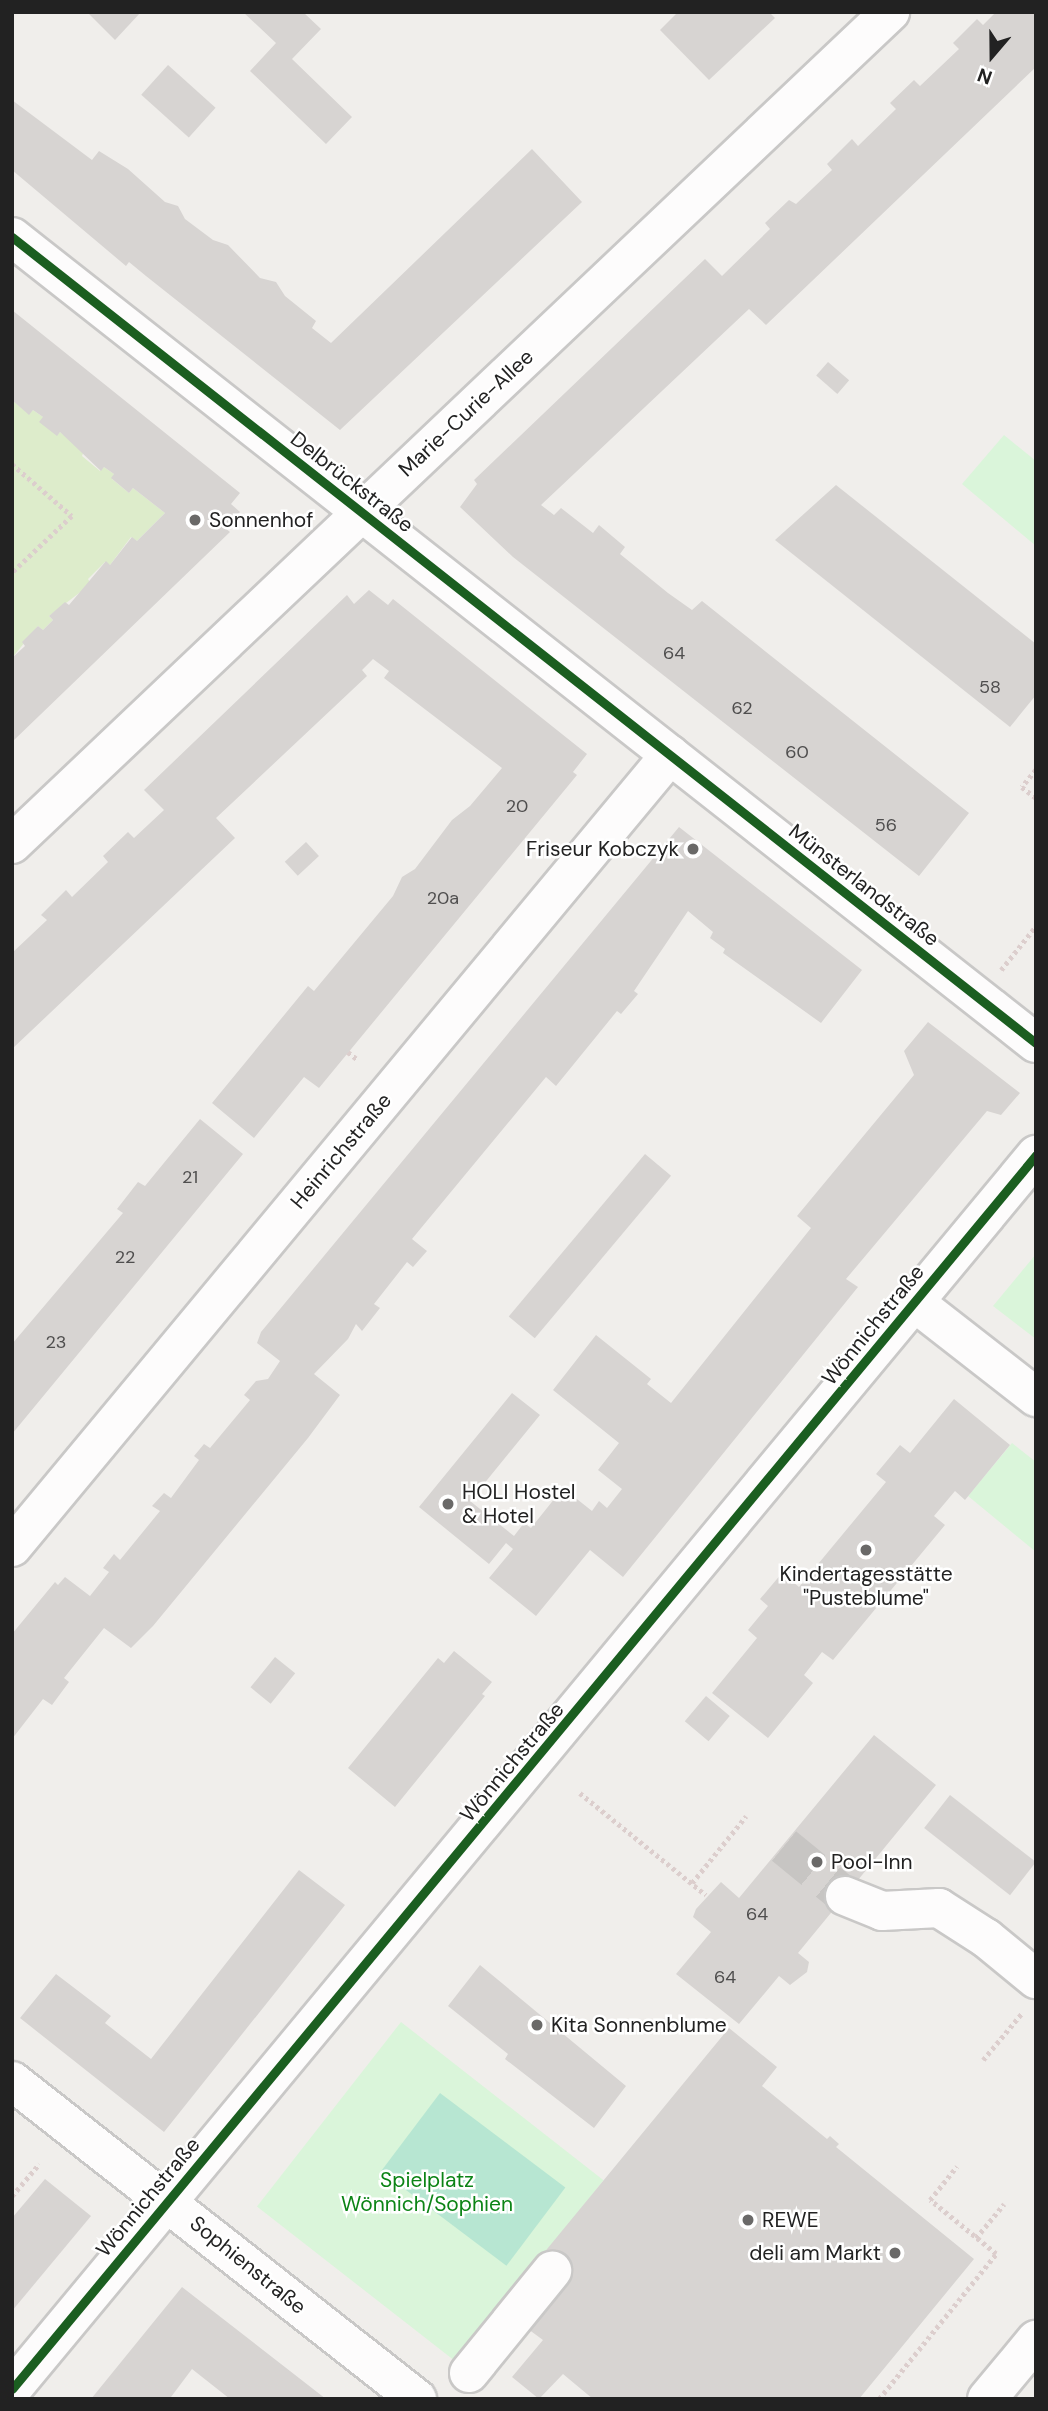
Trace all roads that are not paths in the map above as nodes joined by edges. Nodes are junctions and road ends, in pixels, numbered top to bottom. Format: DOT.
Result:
graph roads {
  1 [pos="890,12"];
  2 [pos="12,237"];
  3 [pos="360,513"];
  4 [pos="670,755"];
  5 [pos="12,844"];
  6 [pos="1036,1043"];
  7 [pos="1036,1155"];
  8 [pos="914,1302"];
  9 [pos="1036,1397"];
  10 [pos="12,1547"];
  11 [pos="845,1896"];
  12 [pos="1029,1995"];
  13 [pos="12,2081"];
  14 [pos="167,2202"];
  15 [pos="552,2272"];
  16 [pos="1036,2340"];
  17 [pos="469,2373"];
  18 [pos="12,2389"];
  19 [pos="417,2399"];
  20 [pos="987,2399"];
  1 -- 3 [label="street, Marie-Curie-Allee"];
  2 -- 3 [label="street, Delbrückstraße"];
  3 -- 4 [label="street, Delbrückstraße"];
  3 -- 5 [label="street, Marie-Curie-Allee"];
  4 -- 6 [label="street, Münsterlandstraße"];
  4 -- 10 [label="street, Heinrichstraße"];
  7 -- 8 [label="street, Wönnichstraße"];
  8 -- 9 [label="street"];
  8 -- 14 [label="street, Wönnichstraße"];
  11 -- 12 [label="street"];
  13 -- 14 [label="street, Sophienstraße"];
  14 -- 18 [label="street, Wönnichstraße"];
  14 -- 19 [label="street, Sophienstraße"];
  15 -- 17 [label="street"];
  16 -- 20 [label="street"];
}
